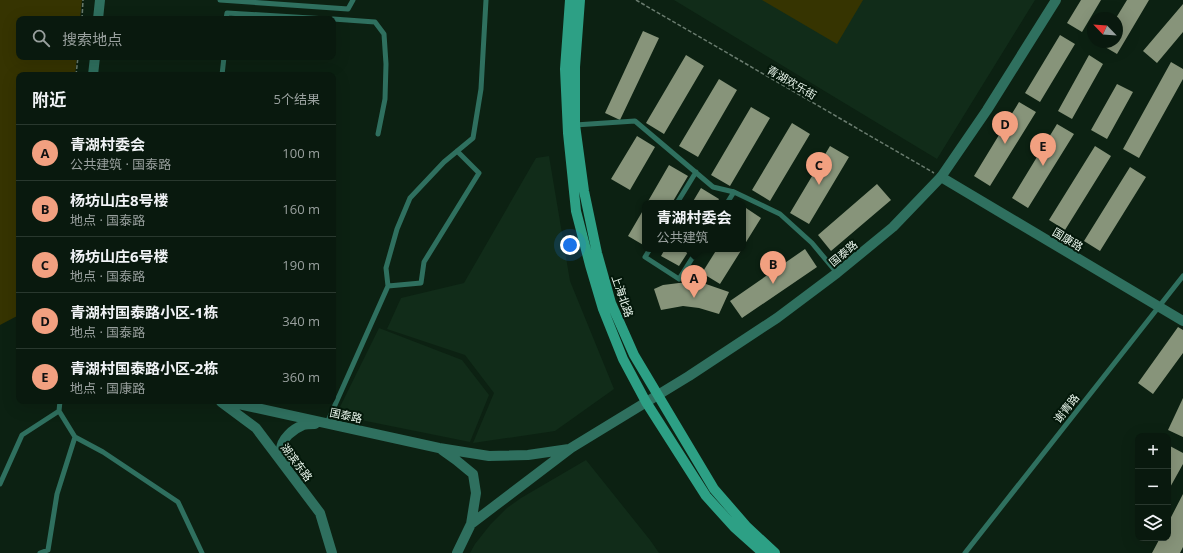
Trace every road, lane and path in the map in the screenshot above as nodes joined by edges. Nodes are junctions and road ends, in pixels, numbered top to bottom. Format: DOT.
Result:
graph roads {
  1 [pos="83,0"];
  2 [pos="100,0"];
  3 [pos="220,0"];
  4 [pos="353,0"];
  5 [pos="486,0"];
  6 [pos="570,0"];
  7 [pos="580,0"];
  8 [pos="636,0"];
  9 [pos="1056,0"];
  10 [pos="82,16"];
  11 [pos="98,16"];
  12 [pos="226,16"];
  13 [pos="277,16"];
  14 [pos="336,19"];
  15 [pos="78,60"];
  16 [pos="94,60"];
  17 [pos="224,60"];
  18 [pos="76,72"];
  19 [pos="93,72"];
  20 [pos="222,72"];
  21 [pos="575,125"];
  22 [pos="378,134"];
  23 [pos="457,151"];
  24 [pos="696,172"];
  25 [pos="941,177"];
  26 [pos="734,192"];
  27 [pos="679,200"];
  28 [pos="729,200"];
  29 [pos="648,252"];
  30 [pos="696,252"];
  31 [pos="837,273"];
  32 [pos="1183,276"];
  33 [pos="388,286"];
  34 [pos="1159,306"];
  35 [pos="1183,321"];
  36 [pos="658,395"];
  37 [pos="646,402"];
  38 [pos="60,404"];
  39 [pos="224,404"];
  40 [pos="238,404"];
  41 [pos="336,404"];
  42 [pos="336,404"];
  43 [pos="59,411"];
  44 [pos="327,424"];
  45 [pos="76,437"];
  46 [pos="439,448"];
  47 [pos="571,448"];
  48 [pos="296,482"];
  49 [pos="0,484"];
  50 [pos="471,524"];
  51 [pos="40,553"];
  52 [pos="202,553"];
  53 [pos="332,553"];
  54 [pos="456,553"];
  55 [pos="763,553"];
  56 [pos="775,553"];
  57 [pos="966,553"];
  1 -- 10 [label="path"];
  2 -- 11 [label="street"];
  3 -- 4 [label="lane"];
  5 -- 23 [label="lane"];
  6 -- 37 [label="main road, 上海北路"];
  7 -- 21 [label="main road, 上海北路"];
  8 -- 25 [label="path, 青湖欢乐街"];
  9 -- 25 [label="street, 国泰路"];
  12 -- 13 [label="lane"];
  14 -- 22 [label="lane"];
  15 -- 18 [label="path"];
  16 -- 19 [label="street"];
  17 -- 20 [label="lane"];
  21 -- 24 [label="lane"];
  21 -- 36 [label="main road, 上海北路"];
  23 -- 33 [label="lane"];
  23 -- 33 [label="lane"];
  24 -- 26 [label="lane"];
  24 -- 27 [label="lane"];
  25 -- 31 [label="street, 国泰路"];
  25 -- 34 [label="street, 国康路"];
  26 -- 28 [label="lane"];
  26 -- 31 [label="lane"];
  29 -- 30 [label="lane"];
  31 -- 36 [label="street, 国泰路"];
  32 -- 34 [label="lane, 谢青路"];
  33 -- 42 [label="lane"];
  34 -- 35 [label="street, 国康路"];
  34 -- 57 [label="lane, 谢青路"];
  36 -- 37 [label="street, 国泰路"];
  36 -- 56 [label="main road, 上海北路"];
  37 -- 47 [label="street, 国泰路"];
  37 -- 55 [label="main road, 上海北路"];
  38 -- 43 [label="lane"];
  39 -- 48 [label="street, 湖滨东路"];
  40 -- 44 [label="street, 国泰路"];
  41 -- 44 [label="lane"];
  43 -- 45 [label="lane"];
  43 -- 49 [label="lane"];
  44 -- 46 [label="street, 国泰路"];
  44 -- 48 [label="street"];
  45 -- 51 [label="lane"];
  45 -- 52 [label="lane"];
  46 -- 47 [label="street, 国泰路"];
  46 -- 50 [label="street, 国泰路"];
  47 -- 50 [label="street, 国泰路"];
  48 -- 53 [label="street, 湖滨东路"];
  50 -- 54 [label="street, 国泰路"];
}
